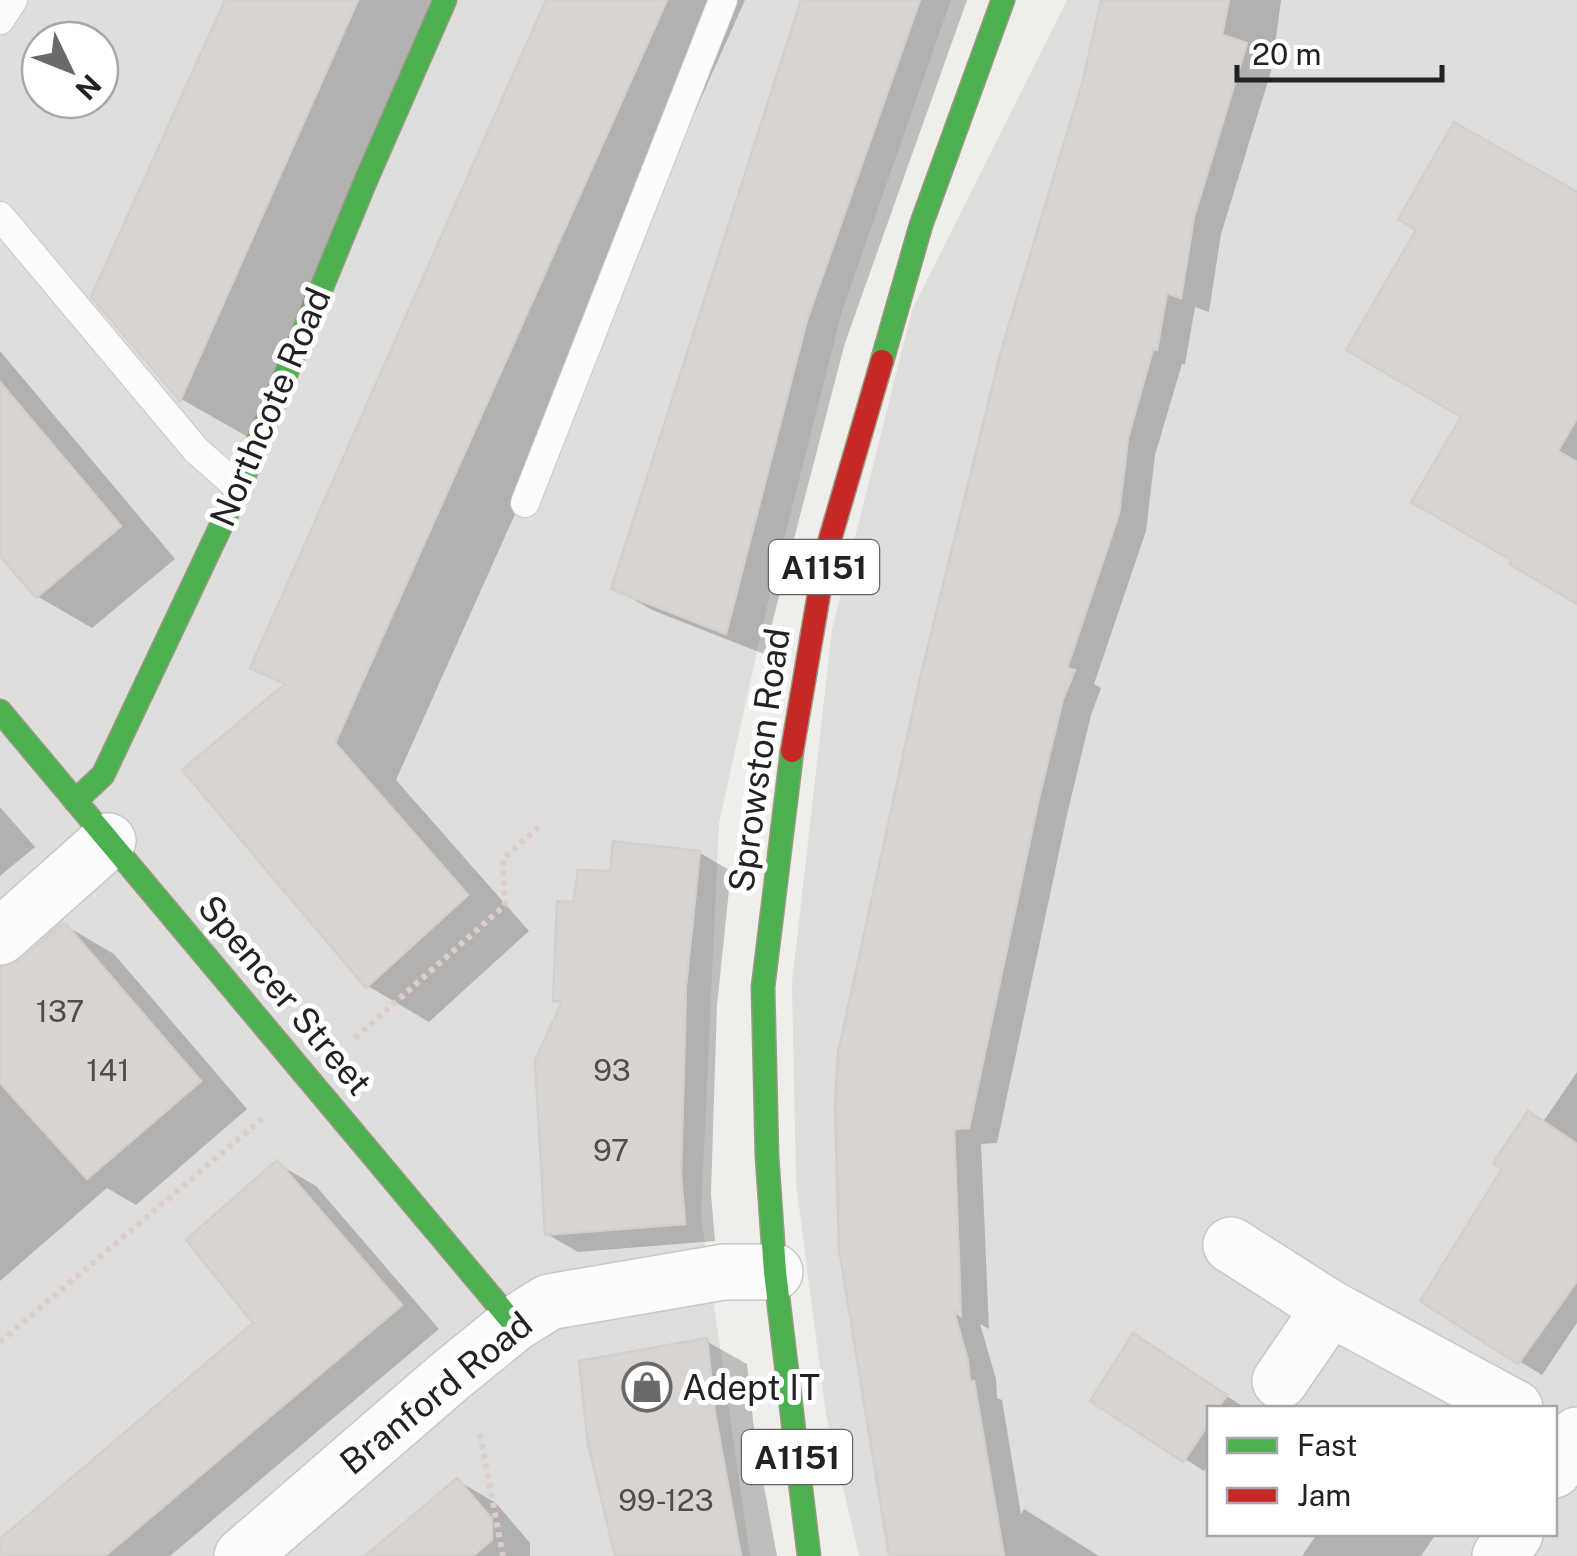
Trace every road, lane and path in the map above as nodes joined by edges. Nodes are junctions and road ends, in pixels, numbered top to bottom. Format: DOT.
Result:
graph roads {
  1 [pos="14,0"];
  2 [pos="446,0"];
  3 [pos="723,0"];
  4 [pos="1004,0"];
  5 [pos="0,20"];
  6 [pos="0,216"];
  7 [pos="238,488"];
  8 [pos="525,503"];
  9 [pos="0,711"];
  10 [pos="91,821"];
  11 [pos="539,827"];
  12 [pos="0,938"];
  13 [pos="310,1078"];
  14 [pos="1230,1245"];
  15 [pos="775,1272"];
  16 [pos="1330,1308"];
  17 [pos="514,1324"];
  18 [pos="0,1342"];
  19 [pos="450,1376"];
  20 [pos="1280,1380"];
  21 [pos="1512,1406"];
  22 [pos="242,1556"];
  23 [pos="504,1556"];
  24 [pos="809,1556"];
  1 -- 5 [label="lane"];
  2 -- 7 [label="street, Northcote Road"];
  3 -- 8 [label="lane"];
  4 -- 15 [label="street, Sprowston Road / A1151"];
  6 -- 7 [label="lane"];
  7 -- 10 [label="street, Northcote Road"];
  9 -- 10 [label="street, Spencer Street"];
  10 -- 12 [label="street, Northcote Road"];
  10 -- 13 [label="street, Spencer Street"];
  11 -- 13 [label="path"];
  13 -- 17 [label="street, Spencer Street"];
  13 -- 18 [label="path"];
  14 -- 16 [label="street"];
  15 -- 17 [label="street, Branford Road"];
  15 -- 24 [label="street, Sprowston Road / A1151"];
  16 -- 20 [label="street"];
  16 -- 21 [label="street"];
  17 -- 19 [label="street, Branford Road"];
  19 -- 22 [label="street, Branford Road"];
  19 -- 23 [label="path"];
}
